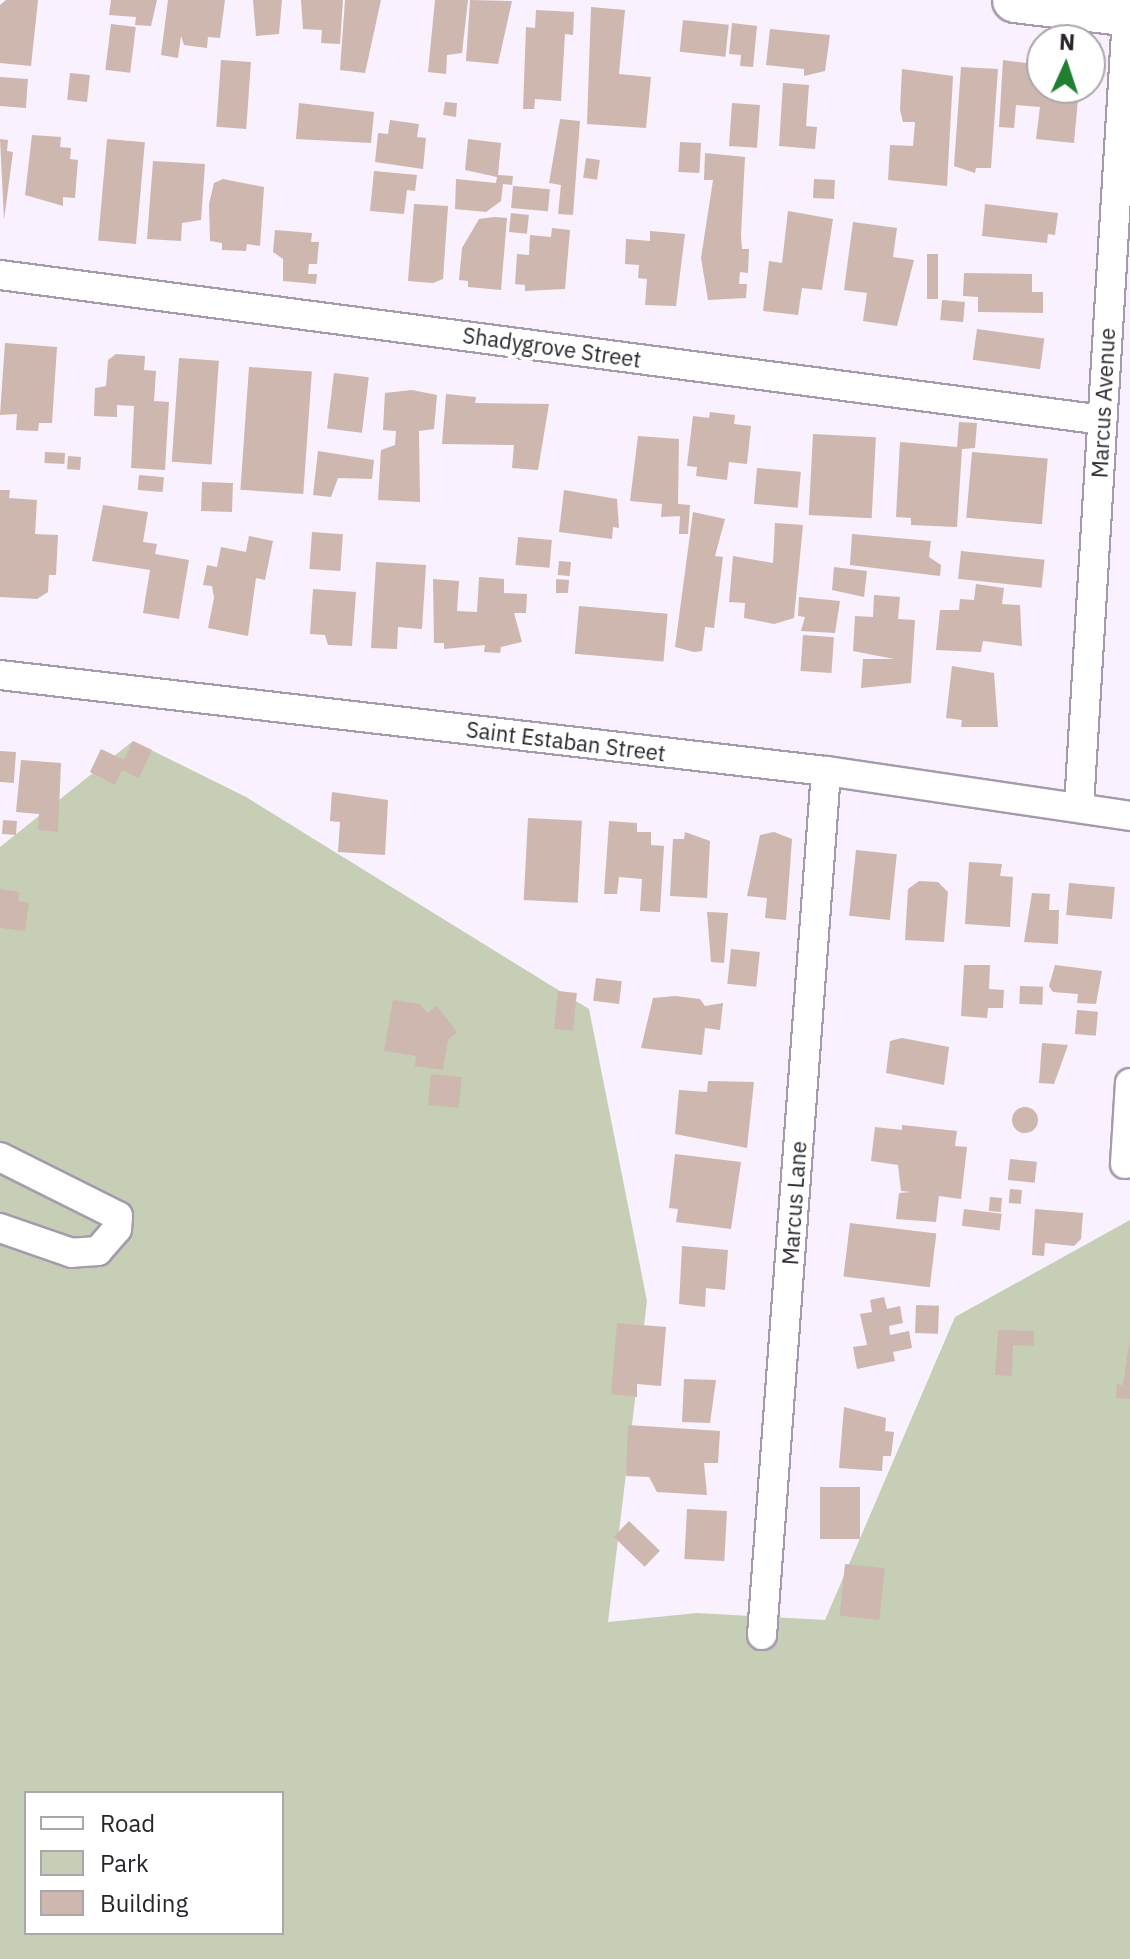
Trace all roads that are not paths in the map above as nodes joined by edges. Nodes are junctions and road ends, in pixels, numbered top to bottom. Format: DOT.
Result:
graph roads {
  1 [pos="1015,0"];
  2 [pos="1128,9"];
  3 [pos="1121,207"];
  4 [pos="0,275"];
  5 [pos="1103,420"];
  6 [pos="0,675"];
  7 [pos="826,771"];
  8 [pos="1079,806"];
  9 [pos="1130,816"];
  10 [pos="1130,1083"];
  11 [pos="0,1157"];
  12 [pos="1125,1164"];
  13 [pos="0,1228"];
  14 [pos="762,1635"];
  1 -- 2 [label="main road"];
  2 -- 3 [label="street, Marcus Avenue"];
  3 -- 5 [label="street, Marcus Avenue"];
  4 -- 5 [label="street, Shadygrove Street"];
  5 -- 8 [label="street, Marcus Avenue"];
  6 -- 7 [label="street, Saint Estaban Street"];
  7 -- 8 [label="street, Saint Estaban Street"];
  7 -- 14 [label="street, Marcus Lane"];
  8 -- 9 [label="street, Saint Estaban Street"];
  10 -- 12 [label="street"];
  11 -- 13 [label="street"];
}
